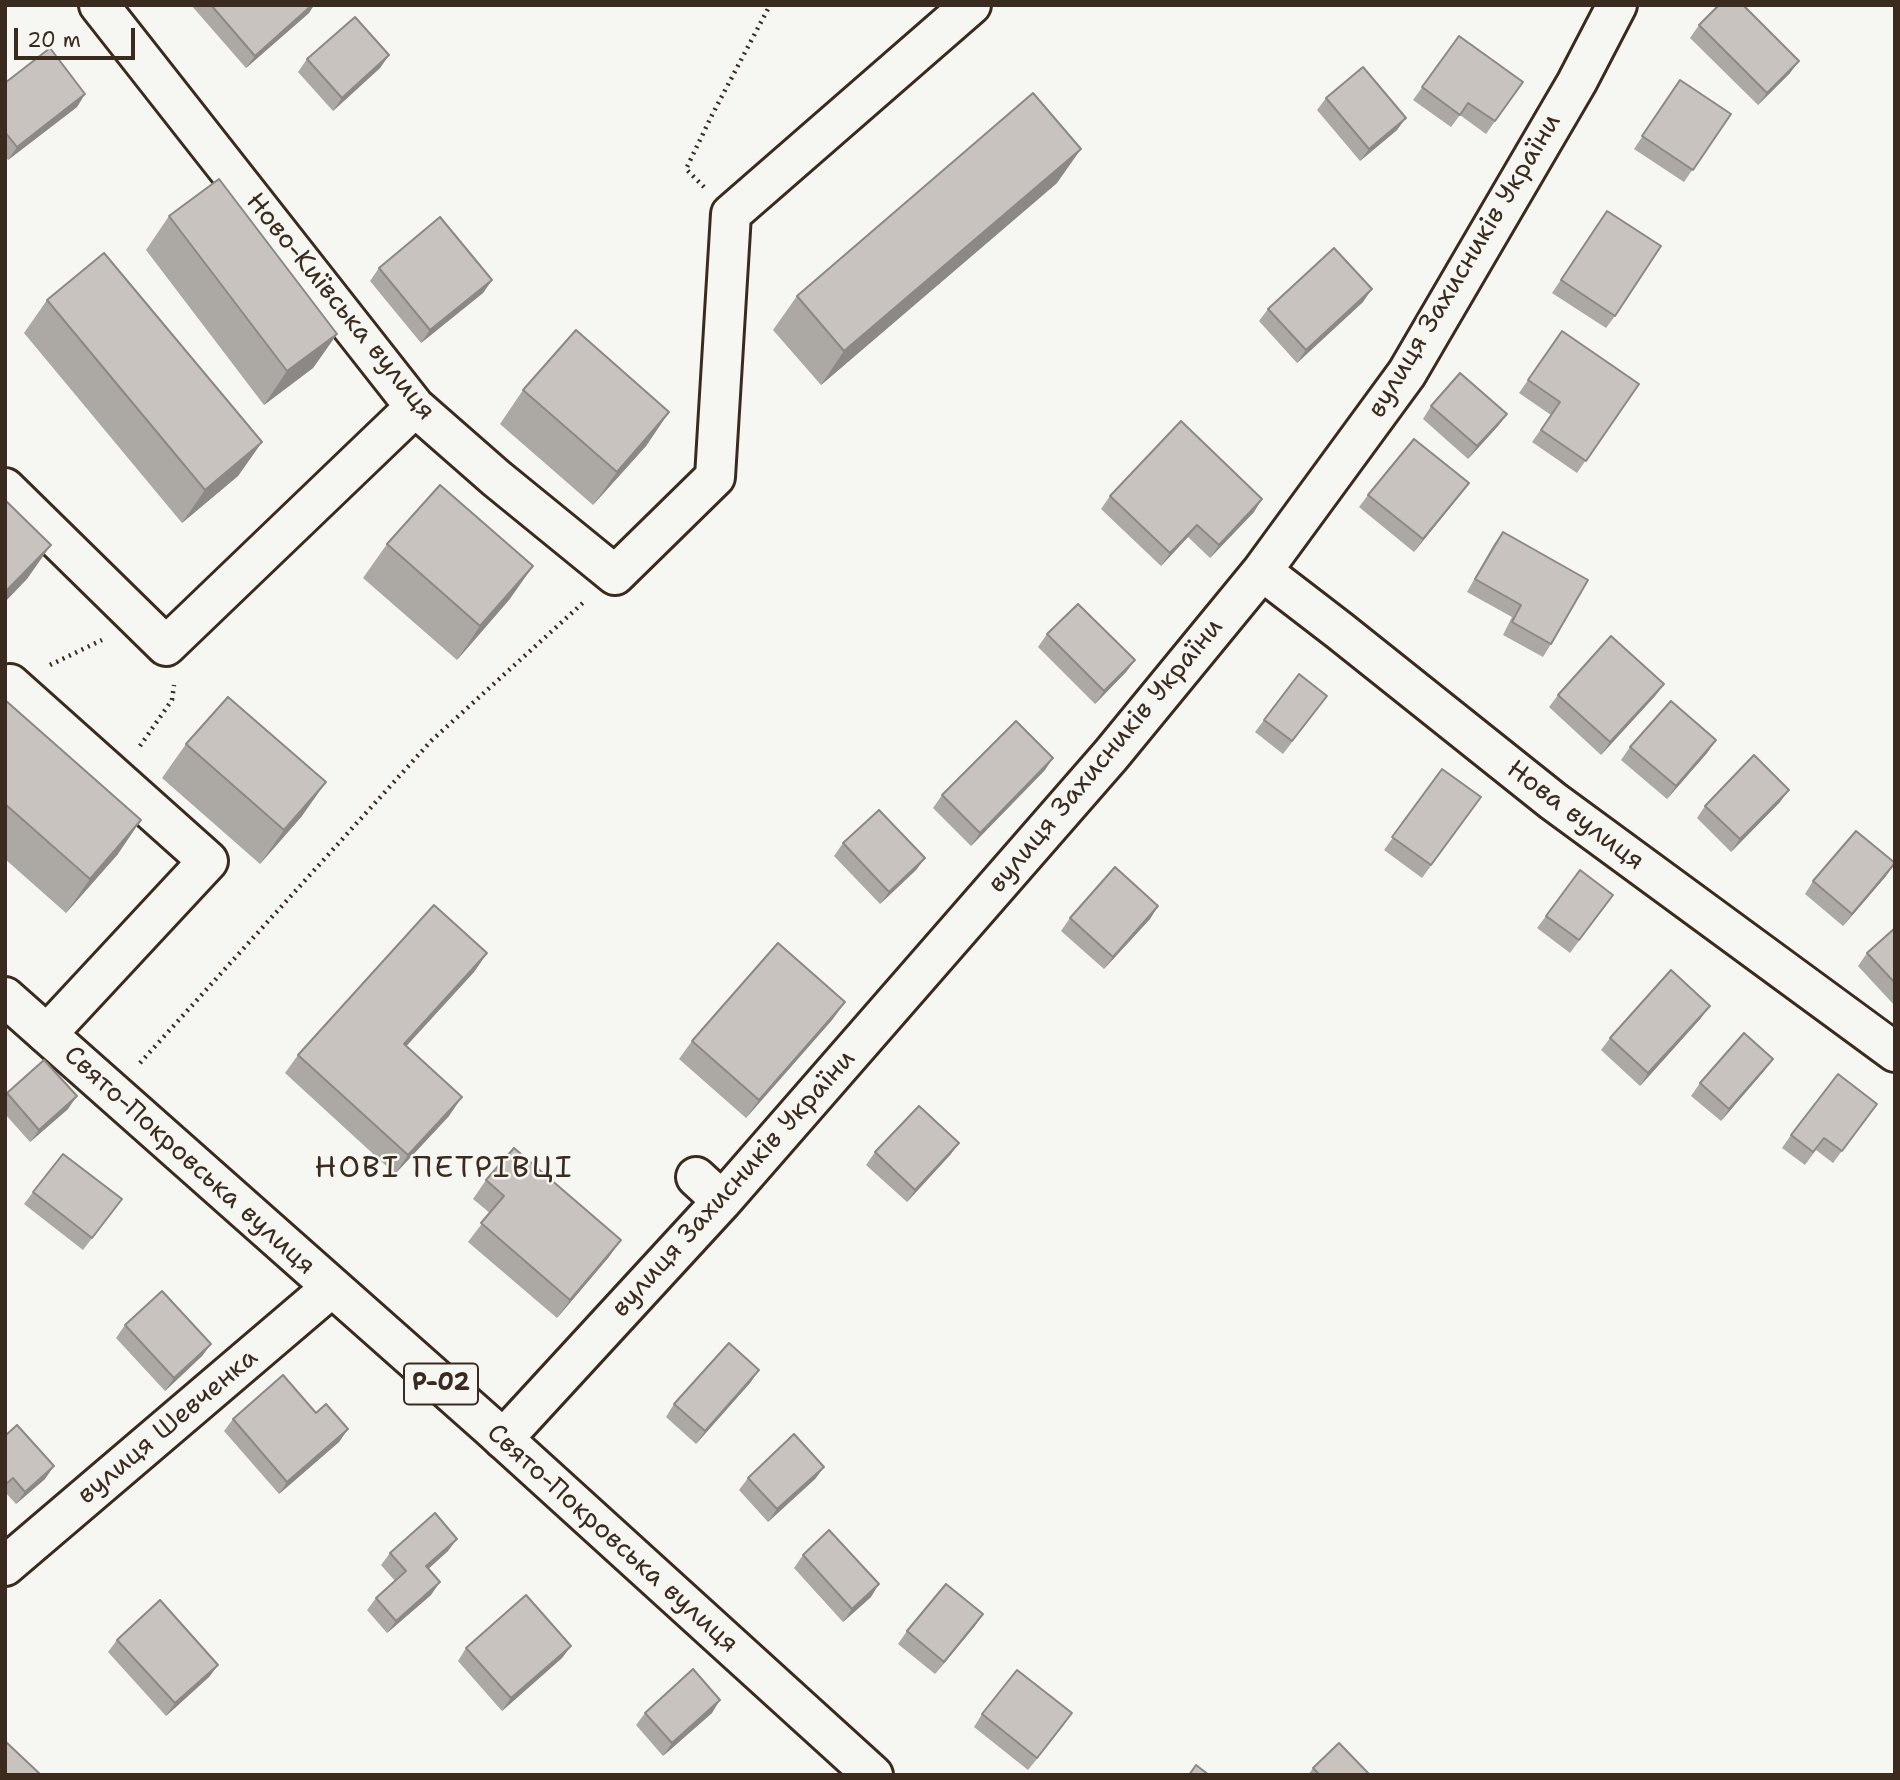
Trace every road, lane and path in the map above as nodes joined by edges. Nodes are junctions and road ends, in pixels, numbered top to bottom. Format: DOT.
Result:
graph roads {
  1 [pos="99,5"];
  2 [pos="770,5"];
  3 [pos="971,5"];
  4 [pos="1617,5"];
  5 [pos="731,214"];
  6 [pos="415,407"];
  7 [pos="5,488"];
  8 [pos="1262,571"];
  9 [pos="615,575"];
  10 [pos="184,629"];
  11 [pos="111,649"];
  12 [pos="10,684"];
  13 [pos="116,779"];
  14 [pos="5,997"];
  15 [pos="47,1034"];
  16 [pos="1895,1052"];
  17 [pos="113,1093"];
  18 [pos="331,1288"];
  19 [pos="503,1439"];
  20 [pos="5,1566"];
  21 [pos="873,1775"];
  1 -- 6 [label="street, Ново-Київська вулиця"];
  2 -- 5 [label="path"];
  3 -- 5 [label="street"];
  4 -- 8 [label="street, вулиця Захисників України"];
  5 -- 9 [label="street"];
  6 -- 9 [label="street, Ново-Київська вулиця"];
  6 -- 10 [label="street"];
  7 -- 10 [label="street"];
  8 -- 16 [label="street, Нова вулиця"];
  8 -- 19 [label="street, вулиця Захисників України"];
  9 -- 17 [label="path"];
  10 -- 13 [label="path"];
  11 -- 12 [label="path"];
  12 -- 13 [label="street"];
  13 -- 15 [label="street"];
  14 -- 15 [label="street, Свято-Покровська вулиця / Р-02"];
  15 -- 17 [label="street, Свято-Покровська вулиця / Р-02"];
  17 -- 18 [label="street, Свято-Покровська вулиця / Р-02"];
  18 -- 19 [label="street, Свято-Покровська вулиця / Р-02"];
  18 -- 20 [label="street, вулиця Шевченка"];
  19 -- 21 [label="street, Свято-Покровська вулиця / Р-02"];
}
